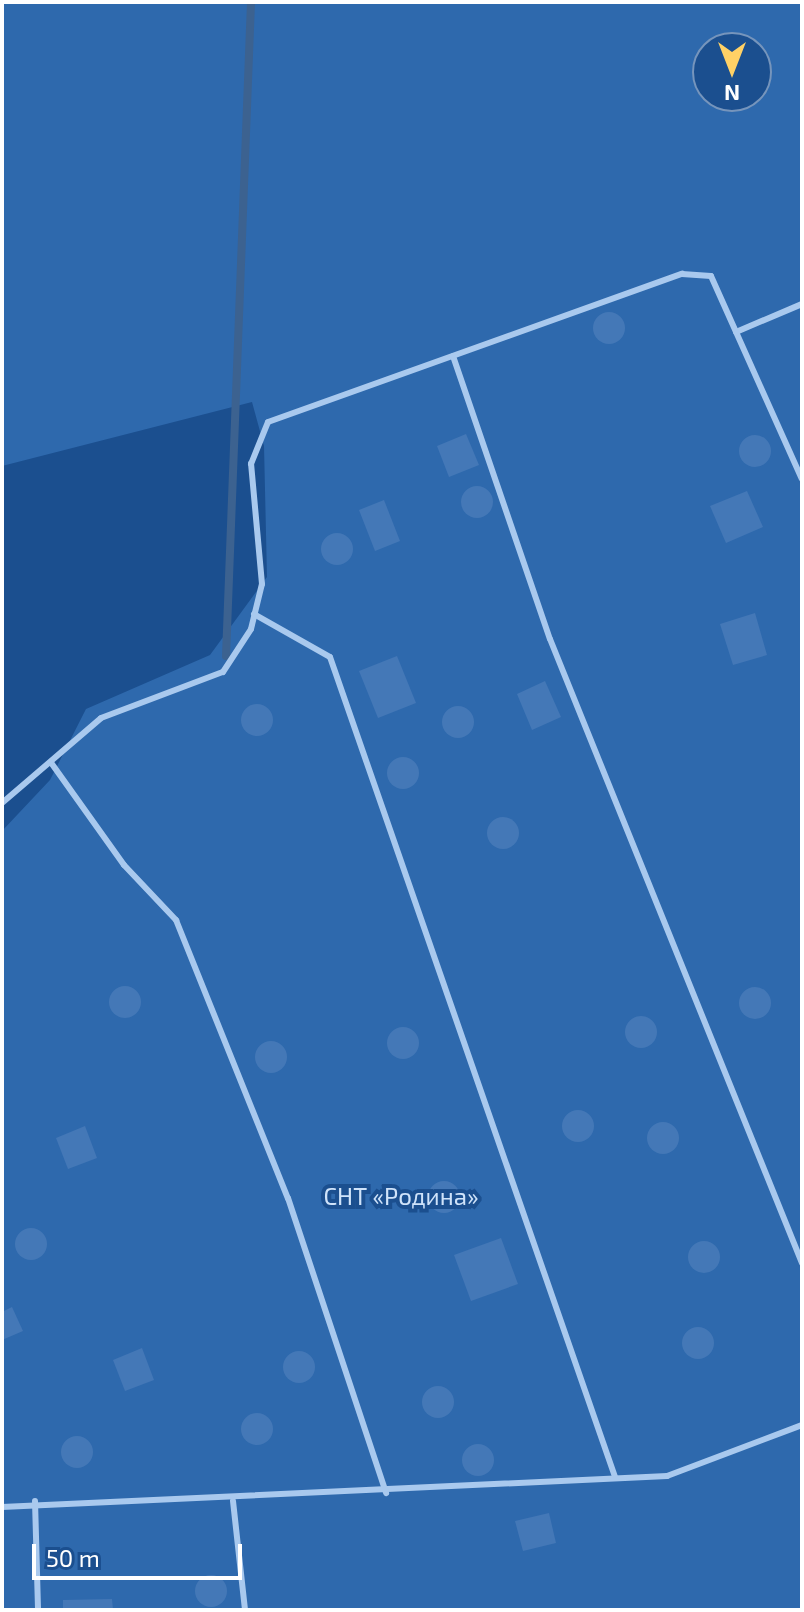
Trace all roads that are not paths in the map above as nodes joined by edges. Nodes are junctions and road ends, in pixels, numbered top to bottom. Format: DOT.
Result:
graph roads {
  1 [pos="802,304"];
  2 [pos="736,332"];
  3 [pos="453,356"];
  4 [pos="802,479"];
  5 [pos="254,614"];
  6 [pos="52,764"];
  7 [pos="2,803"];
  8 [pos="802,1263"];
  9 [pos="802,1425"];
  10 [pos="615,1477"];
  11 [pos="386,1493"];
  12 [pos="35,1501"];
  13 [pos="233,1501"];
  14 [pos="2,1507"];
  15 [pos="38,1610"];
  16 [pos="245,1610"];
  1 -- 2 [label="lane"];
  2 -- 3 [label="lane"];
  2 -- 4 [label="lane"];
  3 -- 5 [label="lane"];
  3 -- 8 [label="lane"];
  5 -- 6 [label="lane"];
  5 -- 10 [label="lane"];
  6 -- 7 [label="lane"];
  6 -- 11 [label="lane"];
  9 -- 10 [label="lane"];
  10 -- 11 [label="lane"];
  11 -- 13 [label="lane"];
  12 -- 13 [label="lane"];
  12 -- 14 [label="lane"];
  12 -- 15 [label="lane"];
  13 -- 16 [label="lane"];
}
